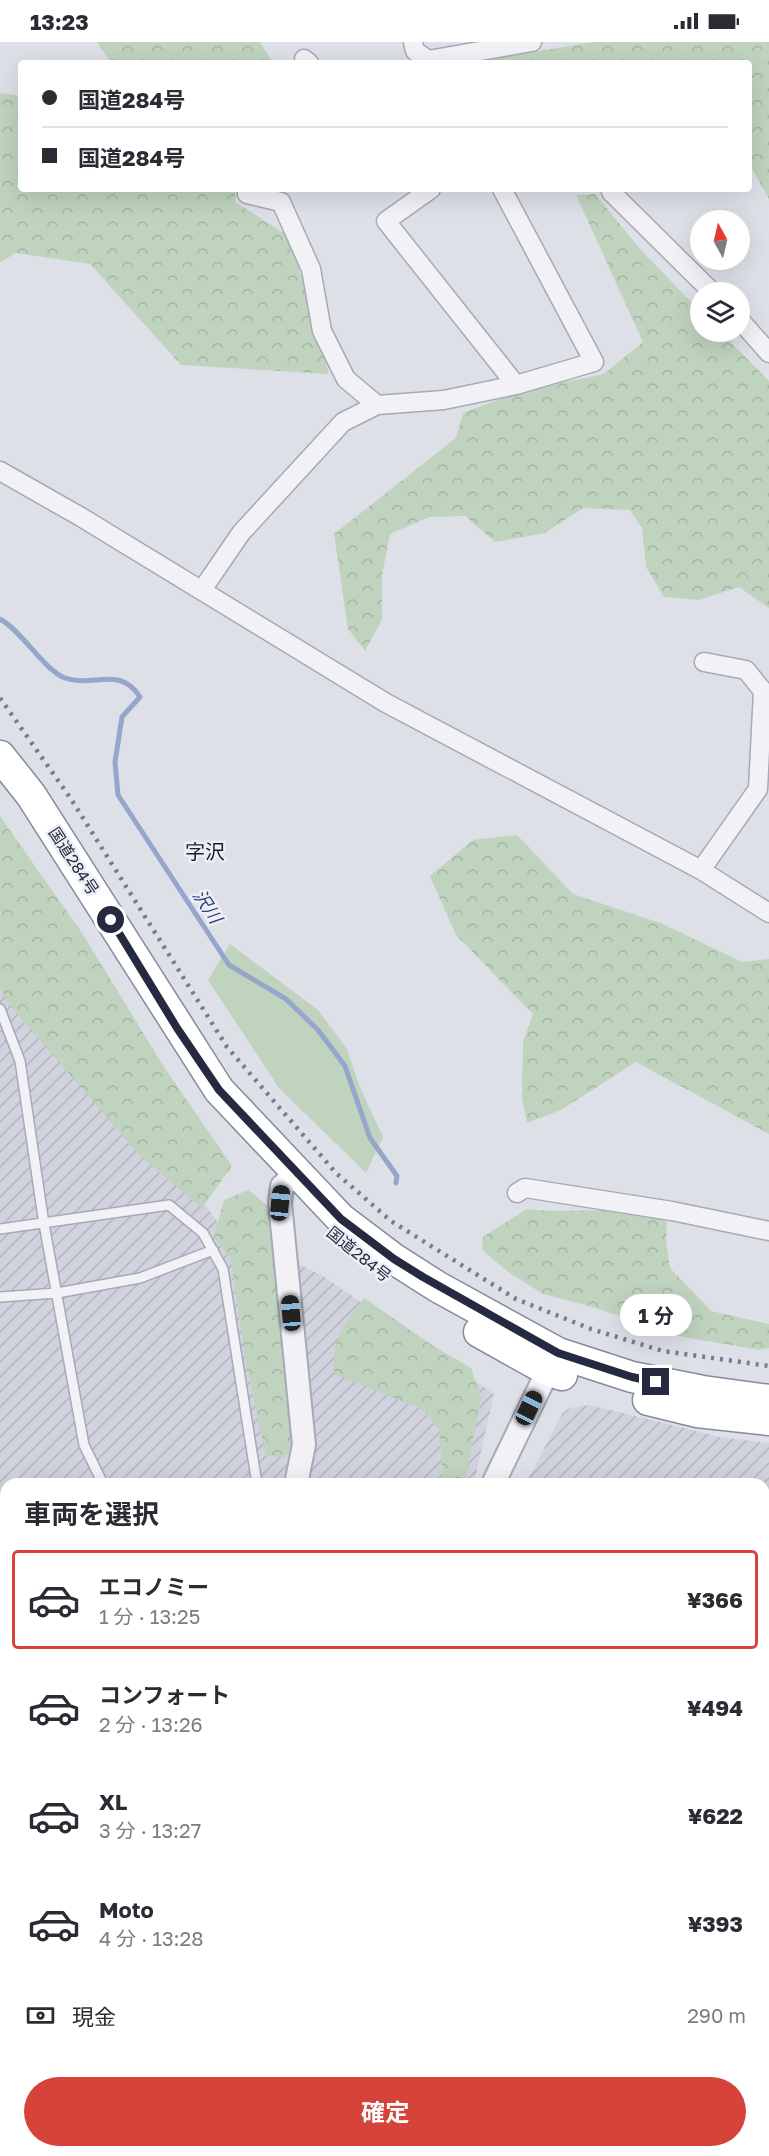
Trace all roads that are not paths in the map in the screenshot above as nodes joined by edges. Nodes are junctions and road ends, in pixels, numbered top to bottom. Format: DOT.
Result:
graph roads {
  1 [pos="413,42"];
  2 [pos="532,42"];
  3 [pos="247,192"];
  4 [pos="427,192"];
  5 [pos="504,192"];
  6 [pos="611,192"];
  7 [pos="702,282"];
  8 [pos="750,331"];
  9 [pos="769,353"];
  10 [pos="516,385"];
  11 [pos="377,405"];
  12 [pos="0,471"];
  13 [pos="202,590"];
  14 [pos="704,662"];
  15 [pos="0,756"];
  16 [pos="0,785"];
  17 [pos="701,870"];
  18 [pos="769,912"];
  19 [pos="0,1009"];
  20 [pos="289,1180"];
  21 [pos="517,1193"];
  22 [pos="44,1224"];
  23 [pos="0,1229"];
  24 [pos="769,1231"];
  25 [pos="213,1250"];
  26 [pos="57,1293"];
  27 [pos="0,1297"];
  28 [pos="553,1361"];
  29 [pos="769,1400"];
  30 [pos="769,1420"];
  31 [pos="100,1478"];
  32 [pos="256,1478"];
  33 [pos="297,1478"];
  34 [pos="496,1478"];
  1 -- 2 [label="street"];
  3 -- 11 [label="street"];
  4 -- 10 [label="street"];
  5 -- 10 [label="street"];
  6 -- 7 [label="street"];
  8 -- 9 [label="street"];
  10 -- 11 [label="street"];
  11 -- 13 [label="street"];
  12 -- 13 [label="street"];
  13 -- 17 [label="street"];
  14 -- 17 [label="street"];
  15 -- 20 [label="highway, 国道284号"];
  16 -- 20 [label="highway, 国道284号"];
  17 -- 18 [label="street"];
  19 -- 22 [label="lane"];
  20 -- 28 [label="highway, 国道284号"];
  20 -- 33 [label="street"];
  21 -- 24 [label="street"];
  22 -- 23 [label="lane"];
  22 -- 25 [label="lane"];
  22 -- 26 [label="lane"];
  25 -- 26 [label="lane"];
  25 -- 32 [label="lane"];
  26 -- 27 [label="lane"];
  26 -- 31 [label="lane"];
  28 -- 29 [label="highway, 国道284号"];
  28 -- 30 [label="highway, 国道284号"];
  28 -- 34 [label="street"];
}
